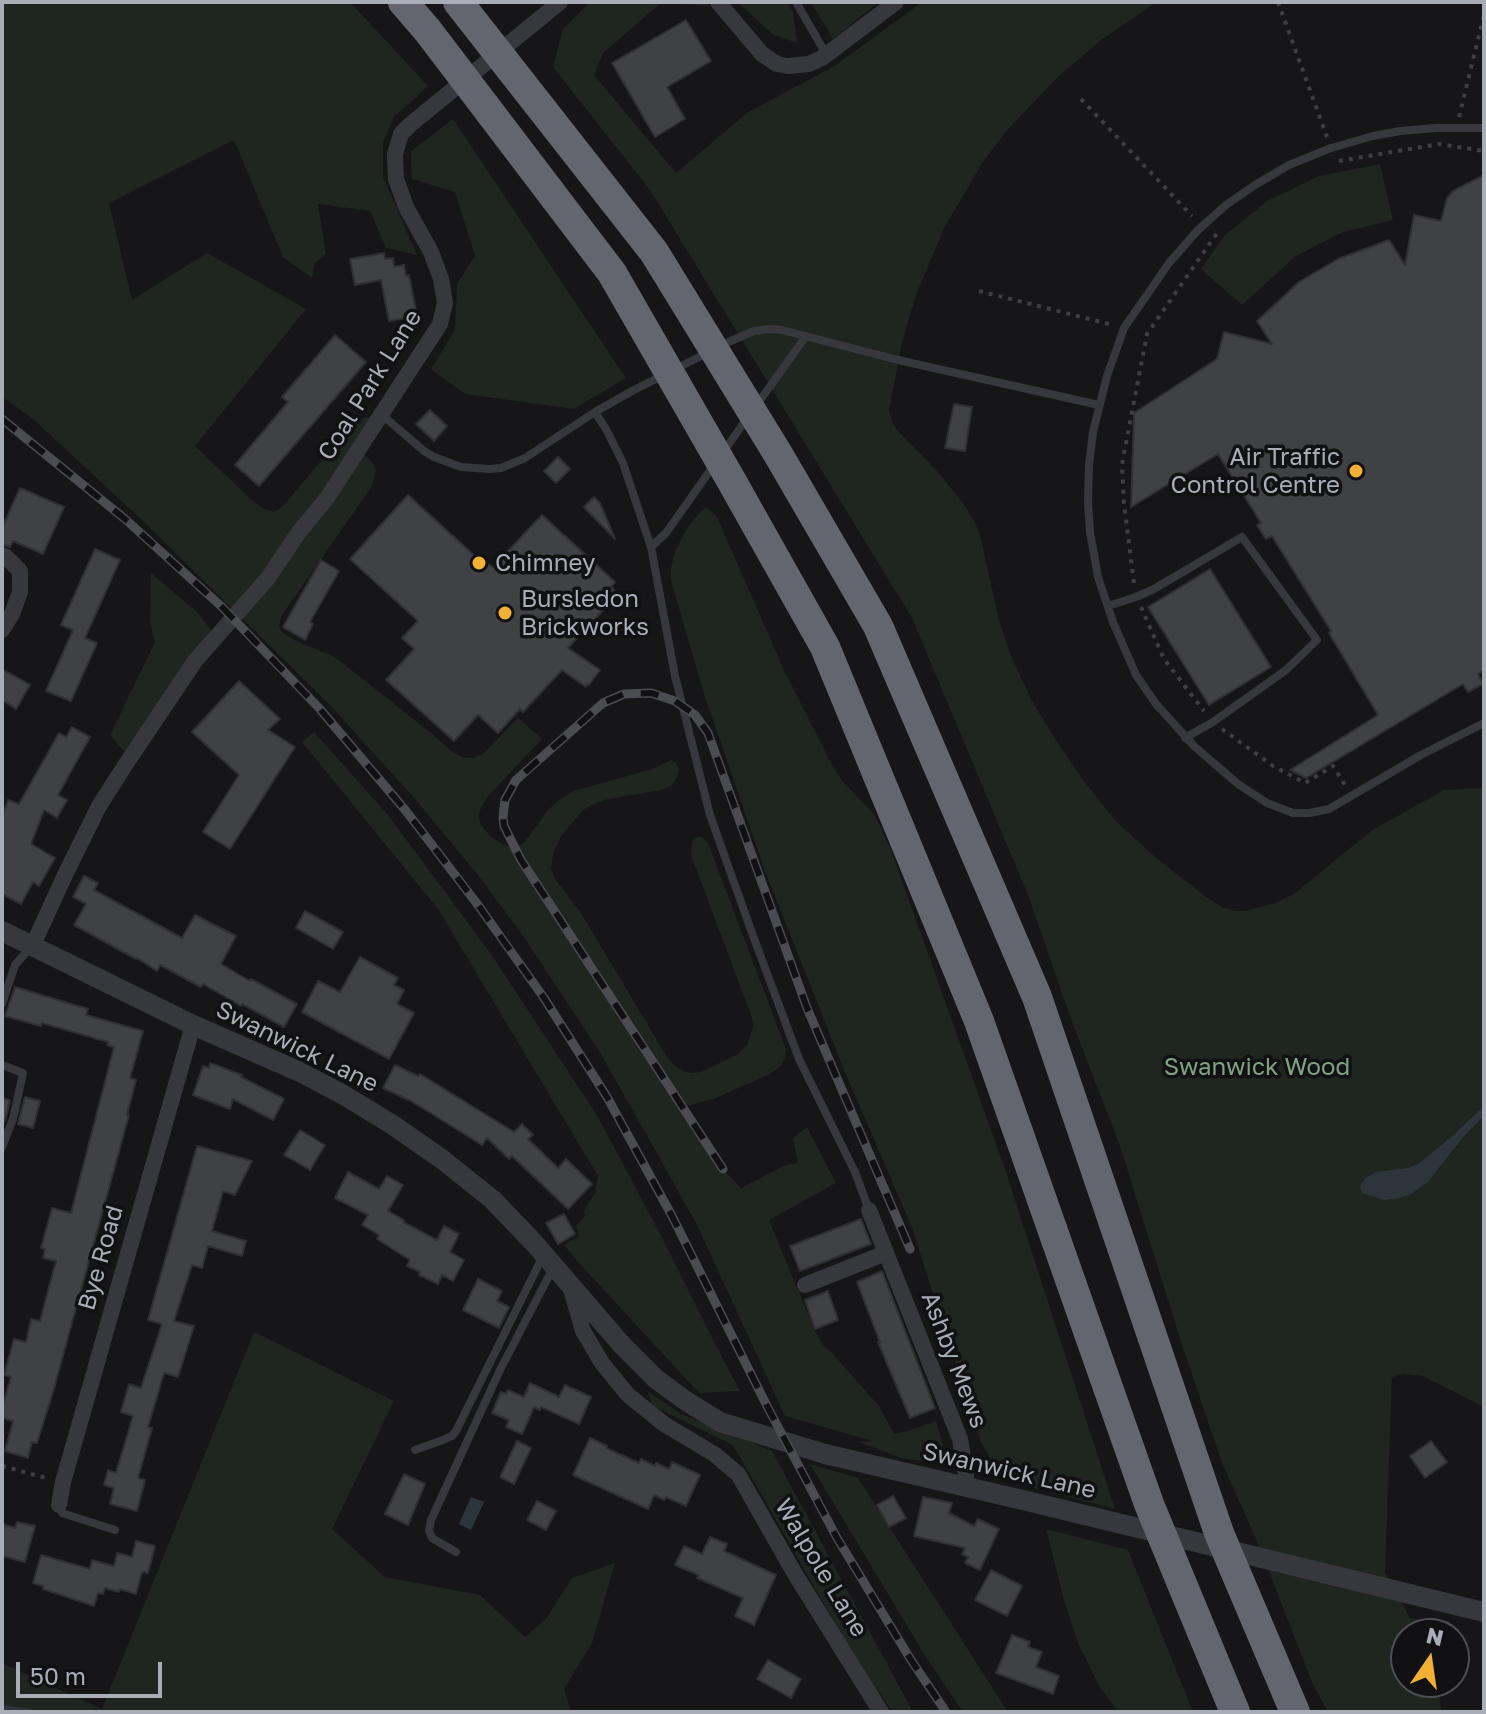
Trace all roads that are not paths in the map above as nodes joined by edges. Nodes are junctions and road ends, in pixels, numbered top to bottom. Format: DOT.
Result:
graph roads {
  1 [pos="403,2"];
  2 [pos="458,2"];
  3 [pos="560,2"];
  4 [pos="718,2"];
  5 [pos="796,2"];
  6 [pos="896,2"];
  7 [pos="827,55"];
  8 [pos="1484,128"];
  9 [pos="806,336"];
  10 [pos="1099,405"];
  11 [pos="595,412"];
  12 [pos="380,414"];
  13 [pos="651,547"];
  14 [pos="2,555"];
  15 [pos="1108,606"];
  16 [pos="2,630"];
  17 [pos="1484,723"];
  18 [pos="1185,738"];
  19 [pos="2,931"];
  20 [pos="32,947"];
  21 [pos="2,1004"];
  22 [pos="193,1025"];
  23 [pos="2,1065"];
  24 [pos="2,1147"];
  25 [pos="869,1210"];
  26 [pos="886,1253"];
  27 [pos="549,1261"];
  28 [pos="805,1285"];
  29 [pos="571,1288"];
  30 [pos="415,1450"];
  31 [pos="714,1454"];
  32 [pos="965,1487"];
  33 [pos="59,1505"];
  34 [pos="115,1530"];
  35 [pos="456,1552"];
  36 [pos="1484,1612"];
  37 [pos="881,1712"];
  38 [pos="1235,1712"];
  39 [pos="1295,1712"];
  1 -- 38 [label="highway"];
  2 -- 39 [label="highway"];
  3 -- 12 [label="street, Coal Park Lane"];
  4 -- 7 [label="street"];
  5 -- 7 [label="lane"];
  6 -- 7 [label="street"];
  8 -- 10 [label="lane"];
  9 -- 10 [label="lane"];
  9 -- 11 [label="lane"];
  9 -- 13 [label="lane"];
  10 -- 15 [label="lane"];
  11 -- 12 [label="lane"];
  11 -- 13 [label="lane"];
  12 -- 20 [label="street, Coal Park Lane"];
  13 -- 25 [label="lane"];
  14 -- 16 [label="street"];
  15 -- 18 [label="lane"];
  15 -- 18 [label="lane"];
  17 -- 18 [label="lane"];
  19 -- 20 [label="street, Swanwick Lane"];
  20 -- 21 [label="lane"];
  20 -- 22 [label="street, Swanwick Lane"];
  22 -- 27 [label="street, Swanwick Lane"];
  22 -- 33 [label="street, Bye Road"];
  23 -- 24 [label="lane"];
  25 -- 26 [label="street, Ashby Mews"];
  26 -- 28 [label="street"];
  26 -- 32 [label="street, Ashby Mews"];
  27 -- 29 [label="street, Swanwick Lane"];
  27 -- 30 [label="lane"];
  27 -- 35 [label="lane"];
  29 -- 31 [label="street, Swanwick Lane"];
  29 -- 32 [label="street, Swanwick Lane"];
  31 -- 37 [label="street, Walpole Lane"];
  32 -- 36 [label="street, Swanwick Lane"];
  33 -- 34 [label="lane"];
}
